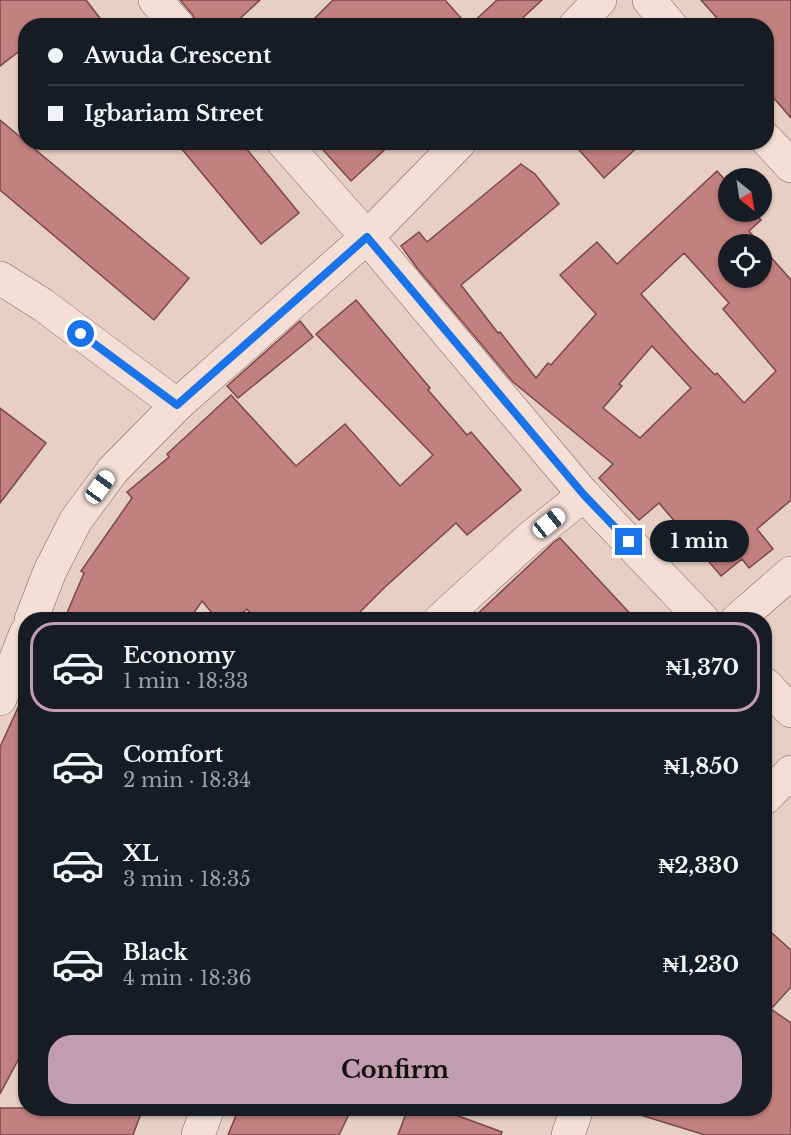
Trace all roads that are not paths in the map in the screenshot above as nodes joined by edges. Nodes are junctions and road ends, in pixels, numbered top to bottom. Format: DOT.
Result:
graph roads {
  1 [pos="155,0"];
  2 [pos="600,0"];
  3 [pos="649,0"];
  4 [pos="171,18"];
  5 [pos="583,18"];
  6 [pos="664,18"];
  7 [pos="774,147"];
  8 [pos="290,150"];
  9 [pos="452,150"];
  10 [pos="791,165"];
  11 [pos="367,237"];
  12 [pos="0,278"];
  13 [pos="177,405"];
  14 [pos="584,495"];
  15 [pos="791,573"];
  16 [pos="34,612"];
  17 [pos="449,612"];
  18 [pos="695,612"];
  19 [pos="746,612"];
  20 [pos="18,650"];
  21 [pos="2,685"];
  22 [pos="772,691"];
  23 [pos="791,711"];
  24 [pos="791,772"];
  25 [pos="772,791"];
  26 [pos="205,1116"];
  27 [pos="574,1116"];
  28 [pos="198,1135"];
  29 [pos="568,1135"];
  1 -- 4 [label="street"];
  2 -- 5 [label="street"];
  3 -- 6 [label="street"];
  7 -- 10 [label="street"];
  8 -- 11 [label="street"];
  9 -- 11 [label="street"];
  11 -- 13 [label="street"];
  11 -- 14 [label="street"];
  12 -- 13 [label="street"];
  13 -- 16 [label="street"];
  14 -- 17 [label="street"];
  14 -- 18 [label="street"];
  15 -- 19 [label="street"];
  20 -- 21 [label="street"];
  22 -- 23 [label="street"];
  24 -- 25 [label="street"];
  26 -- 28 [label="street"];
  27 -- 29 [label="street"];
}
